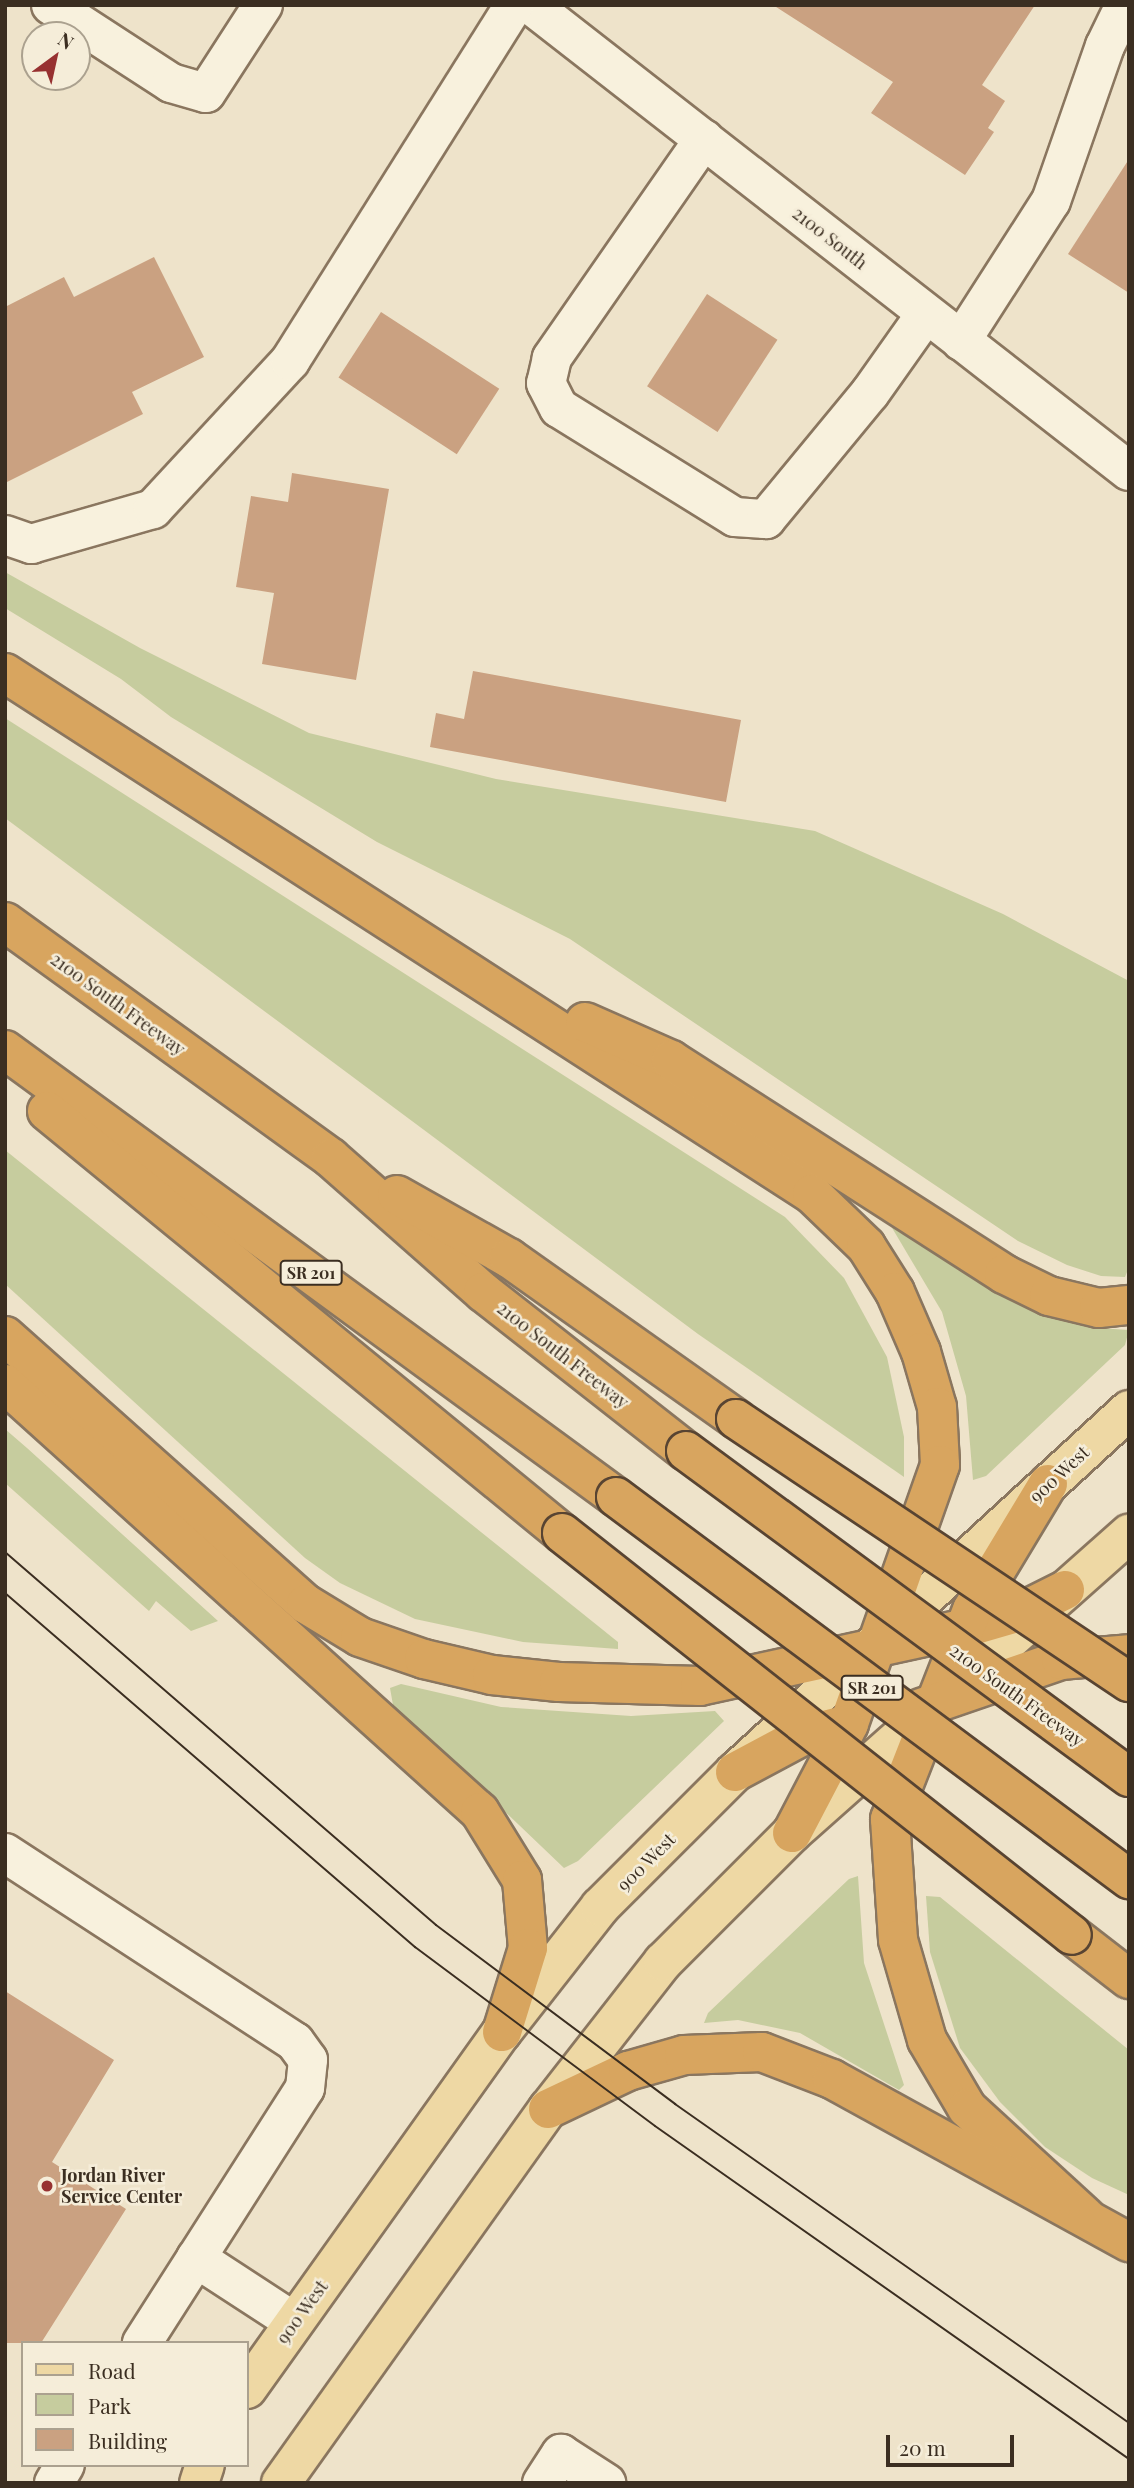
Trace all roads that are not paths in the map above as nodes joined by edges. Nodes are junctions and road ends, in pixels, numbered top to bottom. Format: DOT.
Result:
graph roads {
  1 [pos="51,5"];
  2 [pos="263,5"];
  3 [pos="514,5"];
  4 [pos="531,5"];
  5 [pos="1125,5"];
  6 [pos="704,139"];
  7 [pos="926,314"];
  8 [pos="961,341"];
  9 [pos="1129,471"];
  10 [pos="5,535"];
  11 [pos="5,673"];
  12 [pos="5,922"];
  13 [pos="473,972"];
  14 [pos="5,1050"];
  15 [pos="5,1076"];
  16 [pos="331,1158"];
  17 [pos="1129,1305"];
  18 [pos="5,1336"];
  19 [pos="5,1384"];
  20 [pos="1129,1410"];
  21 [pos="1048,1484"];
  22 [pos="1129,1534"];
  23 [pos="1065,1590"];
  24 [pos="965,1628"];
  25 [pos="874,1649"];
  26 [pos="1129,1654"];
  27 [pos="1129,1682"];
  28 [pos="937,1704"];
  29 [pos="849,1724"];
  30 [pos="735,1772"];
  31 [pos="1129,1777"];
  32 [pos="792,1833"];
  33 [pos="5,1853"];
  34 [pos="1129,1879"];
  35 [pos="1129,1979"];
  36 [pos="502,2032"];
  37 [pos="548,2109"];
  38 [pos="1085,2216"];
  39 [pos="1129,2242"];
  40 [pos="196,2258"];
  41 [pos="295,2322"];
  42 [pos="143,2341"];
  43 [pos="248,2388"];
  44 [pos="64,2467"];
  45 [pos="54,2483"];
  46 [pos="281,2483"];
  47 [pos="542,2483"];
  48 [pos="606,2483"];
  1 -- 2 [label="street"];
  3 -- 10 [label="street"];
  4 -- 6 [label="street, 2100 South"];
  5 -- 8 [label="street"];
  6 -- 7 [label="street, 2100 South"];
  6 -- 7 [label="street"];
  7 -- 8 [label="street, 2100 South"];
  8 -- 9 [label="street, 2100 South"];
  11 -- 13 [label="highway"];
  12 -- 16 [label="highway, 2100 South Freeway"];
  13 -- 17 [label="highway"];
  13 -- 25 [label="highway"];
  14 -- 34 [label="highway, SR 201, bridge"];
  15 -- 35 [label="highway, bridge"];
  16 -- 27 [label="highway, bridge"];
  16 -- 31 [label="highway, 2100 South Freeway, bridge"];
  18 -- 25 [label="highway"];
  19 -- 36 [label="highway"];
  20 -- 21 [label="main road, 900 West"];
  21 -- 24 [label="highway"];
  21 -- 25 [label="main road, 900 West"];
  22 -- 23 [label="main road"];
  23 -- 24 [label="highway"];
  23 -- 28 [label="main road"];
  24 -- 25 [label="highway"];
  24 -- 28 [label="highway"];
  25 -- 29 [label="highway"];
  25 -- 30 [label="main road, 900 West"];
  26 -- 28 [label="highway"];
  28 -- 29 [label="highway"];
  28 -- 32 [label="main road"];
  28 -- 38 [label="highway"];
  29 -- 30 [label="highway"];
  29 -- 32 [label="highway"];
  30 -- 36 [label="main road, 900 West"];
  32 -- 37 [label="main road"];
  33 -- 40 [label="street"];
  36 -- 41 [label="main road, 900 West"];
  37 -- 38 [label="highway"];
  37 -- 46 [label="main road"];
  38 -- 39 [label="highway"];
  40 -- 41 [label="street"];
  40 -- 42 [label="street"];
  41 -- 43 [label="main road, 900 West"];
  44 -- 45 [label="street"];
  47 -- 48 [label="street"];
}
